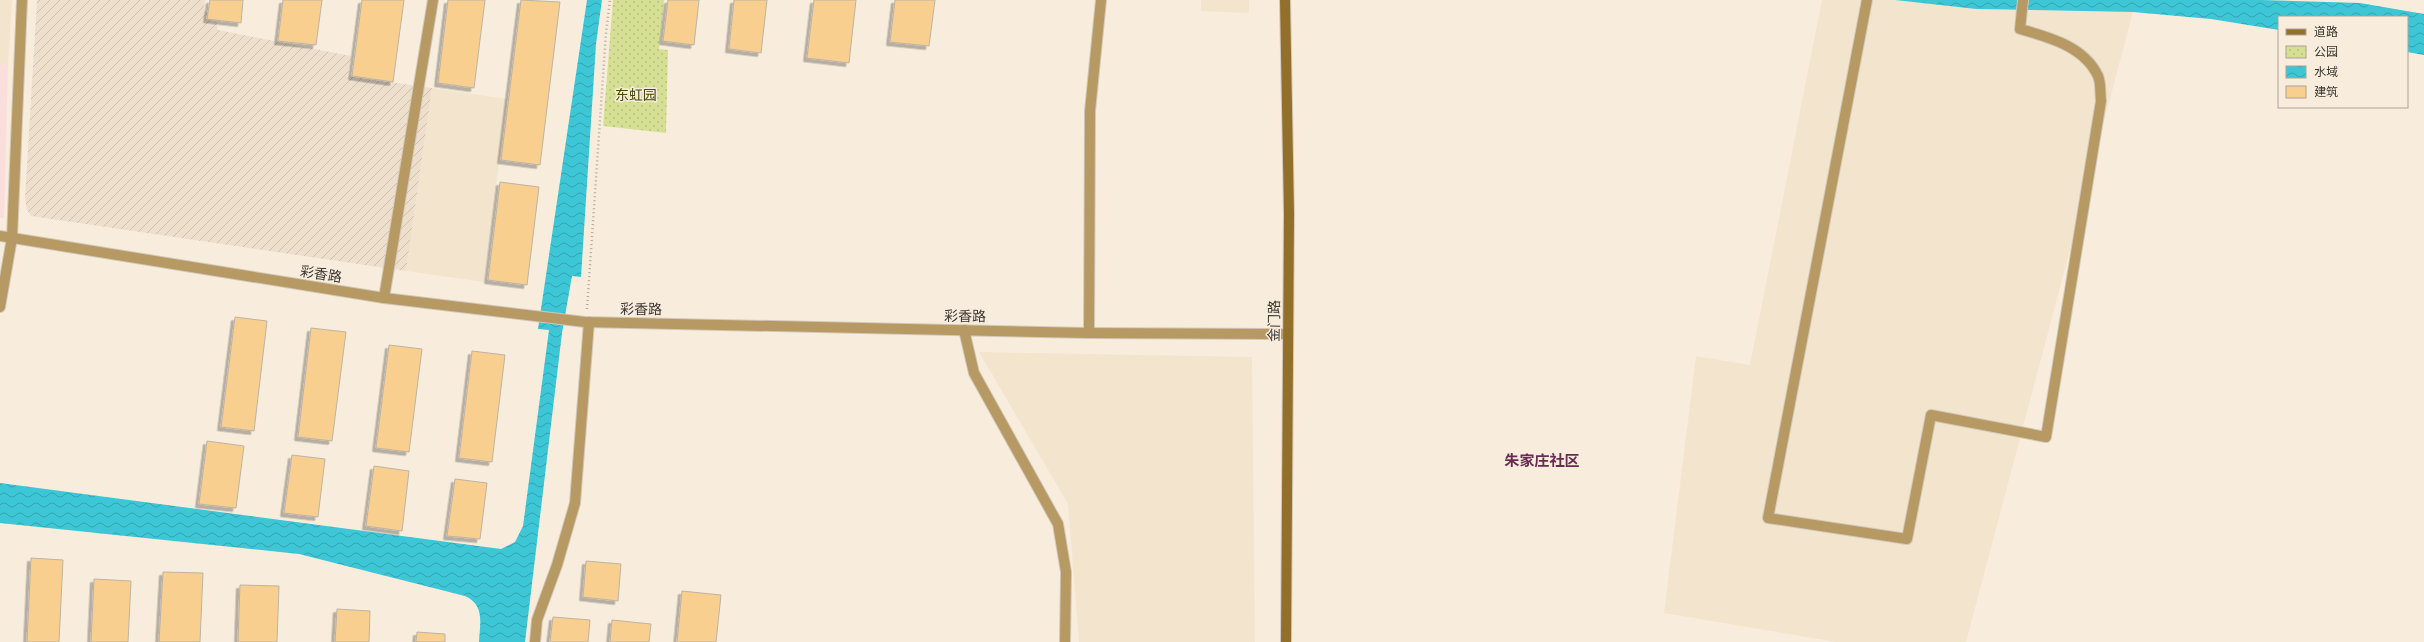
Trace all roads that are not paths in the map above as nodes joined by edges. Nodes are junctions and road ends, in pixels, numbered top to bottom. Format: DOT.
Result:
graph roads {
  1 [pos="22,0"];
  2 [pos="433,0"];
  3 [pos="1101,0"];
  4 [pos="1285,0"];
  5 [pos="2023,0"];
  6 [pos="1866,2"];
  7 [pos="0,236"];
  8 [pos="12,238"];
  9 [pos="384,298"];
  10 [pos="0,307"];
  11 [pos="587,322"];
  12 [pos="964,330"];
  13 [pos="1089,333"];
  14 [pos="1288,334"];
  15 [pos="535,642"];
  16 [pos="1065,642"];
  17 [pos="1286,642"];
  1 -- 8 [label="street"];
  2 -- 9 [label="street"];
  3 -- 13 [label="street"];
  4 -- 14 [label="main road, 金门路"];
  5 -- 6 [label="street"];
  7 -- 8 [label="street, 彩香路"];
  8 -- 9 [label="street, 彩香路"];
  8 -- 10 [label="street"];
  9 -- 11 [label="street, 彩香路"];
  11 -- 12 [label="street, 彩香路"];
  11 -- 15 [label="street"];
  12 -- 13 [label="street, 彩香路"];
  12 -- 16 [label="street"];
  13 -- 14 [label="street, 彩香路"];
  14 -- 17 [label="main road, 金门路"];
}
